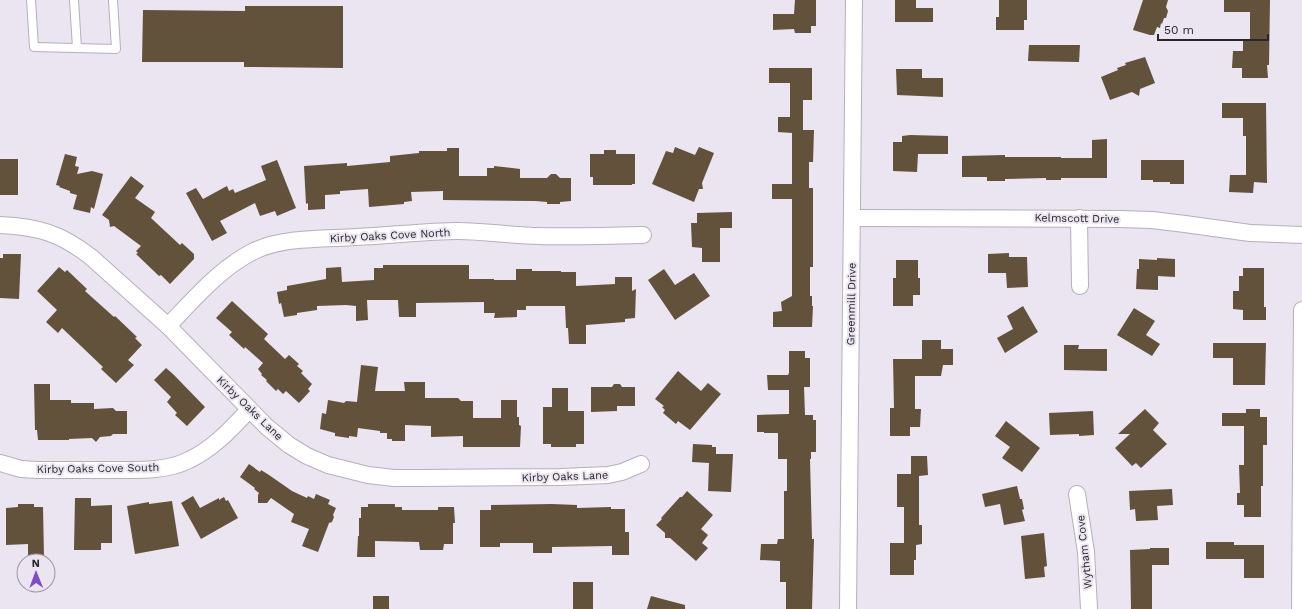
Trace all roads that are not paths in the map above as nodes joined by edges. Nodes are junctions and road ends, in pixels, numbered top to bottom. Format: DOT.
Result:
graph roads {
  1 [pos="32,0"];
  2 [pos="74,0"];
  3 [pos="113,0"];
  4 [pos="854,0"];
  5 [pos="77,48"];
  6 [pos="852,218"];
  7 [pos="1079,218"];
  8 [pos="0,225"];
  9 [pos="643,235"];
  10 [pos="1302,235"];
  11 [pos="1080,286"];
  12 [pos="1302,310"];
  13 [pos="168,326"];
  14 [pos="249,410"];
  15 [pos="0,463"];
  16 [pos="641,464"];
  17 [pos="1077,494"];
  18 [pos="848,609"];
  19 [pos="1089,609"];
  20 [pos="1300,609"];
  1 -- 5 [label="lane"];
  2 -- 5 [label="lane"];
  3 -- 5 [label="lane"];
  4 -- 6 [label="street, Greenmill Drive"];
  6 -- 7 [label="street, Kelmscott Drive"];
  6 -- 18 [label="street, Greenmill Drive"];
  7 -- 10 [label="street, Kelmscott Drive"];
  7 -- 11 [label="street"];
  8 -- 13 [label="street, Kirby Oaks Lane"];
  9 -- 13 [label="street, Kirby Oaks Cove North"];
  12 -- 20 [label="street"];
  13 -- 14 [label="street, Kirby Oaks Lane"];
  14 -- 15 [label="street, Kirby Oaks Cove South"];
  14 -- 16 [label="street, Kirby Oaks Lane"];
  17 -- 19 [label="street, Wytham Cove"];
}
